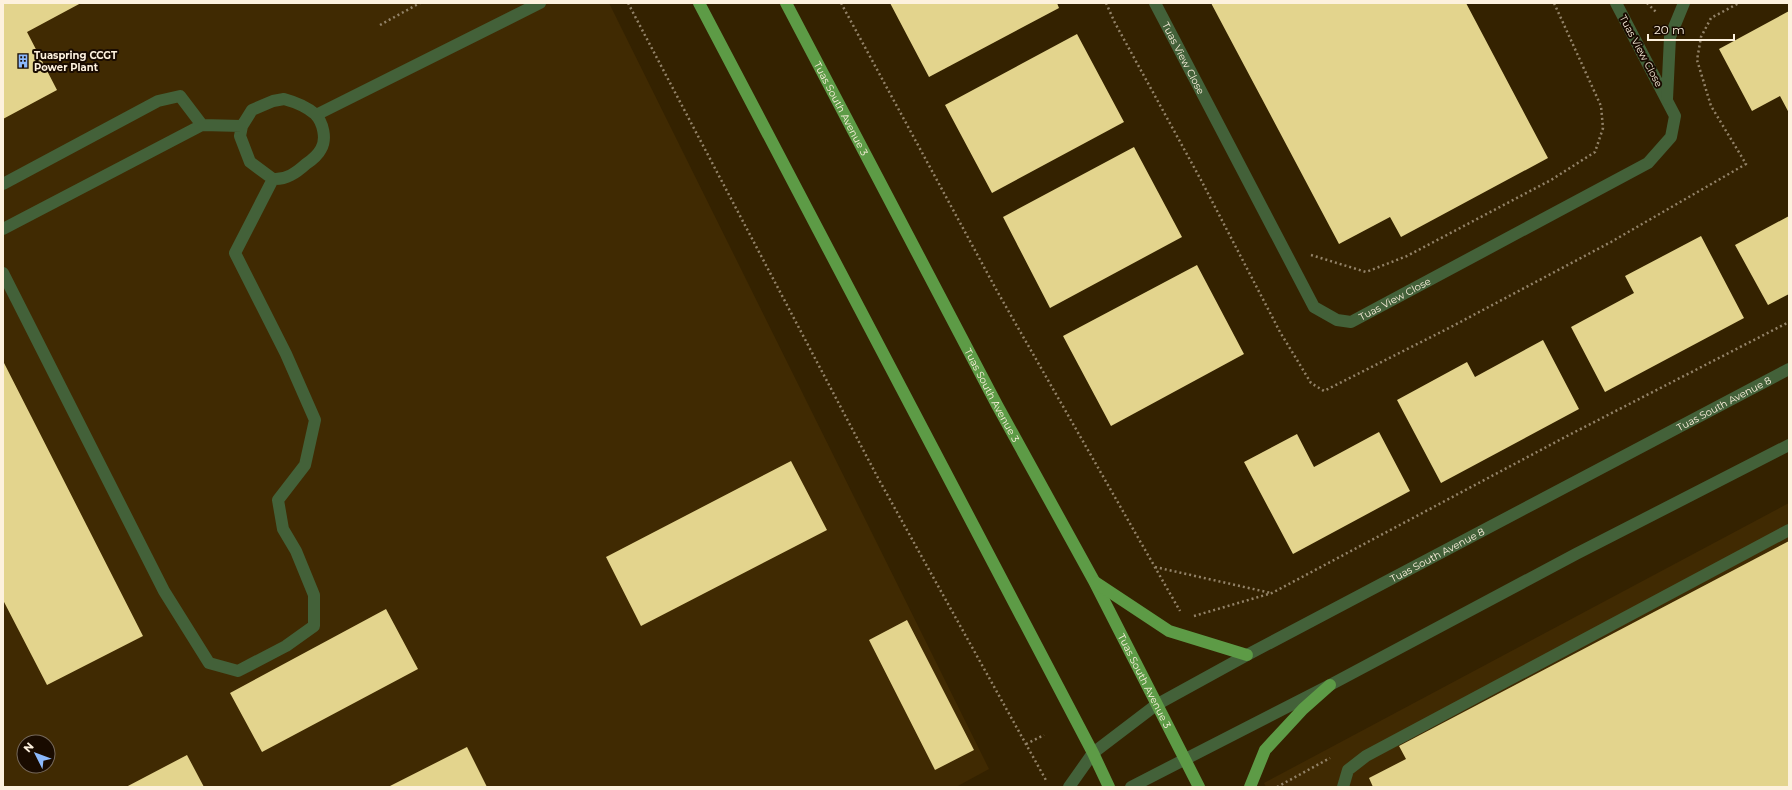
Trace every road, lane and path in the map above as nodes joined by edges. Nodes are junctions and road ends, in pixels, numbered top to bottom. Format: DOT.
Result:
graph roads {
  1 [pos="420,3"];
  2 [pos="540,3"];
  3 [pos="628,3"];
  4 [pos="699,3"];
  5 [pos="786,3"];
  6 [pos="841,3"];
  7 [pos="1106,3"];
  8 [pos="1155,3"];
  9 [pos="1554,3"];
  10 [pos="1616,3"];
  11 [pos="1684,3"];
  12 [pos="1739,3"];
  13 [pos="380,25"];
  14 [pos="1667,100"];
  15 [pos="316,115"];
  16 [pos="202,125"];
  17 [pos="242,126"];
  18 [pos="273,179"];
  19 [pos="3,184"];
  20 [pos="3,229"];
  21 [pos="1306,254"];
  22 [pos="3,273"];
  23 [pos="1789,322"];
  24 [pos="1789,369"];
  25 [pos="1789,445"];
  26 [pos="1789,530"];
  27 [pos="1154,567"];
  28 [pos="1094,581"];
  29 [pos="1272,593"];
  30 [pos="1180,613"];
  31 [pos="1191,617"];
  32 [pos="1247,655"];
  33 [pos="1330,685"];
  34 [pos="1156,705"];
  35 [pos="1044,735"];
  36 [pos="1026,744"];
  37 [pos="1092,753"];
  38 [pos="1185,760"];
  39 [pos="1047,782"];
  40 [pos="1069,787"];
  41 [pos="1109,787"];
  42 [pos="1131,787"];
  43 [pos="1199,787"];
  44 [pos="1250,787"];
  45 [pos="1343,787"];
  1 -- 13 [label="path"];
  2 -- 15 [label="street"];
  3 -- 36 [label="path"];
  4 -- 37 [label="main road"];
  5 -- 28 [label="main road, Tuas South Avenue 3"];
  6 -- 27 [label="path"];
  7 -- 12 [label="path"];
  8 -- 14 [label="street, Tuas View Close"];
  9 -- 21 [label="path"];
  10 -- 14 [label="street, Tuas View Close"];
  11 -- 14 [label="street, Tuas View Close"];
  15 -- 17 [label="street"];
  15 -- 18 [label="street"];
  16 -- 17 [label="street"];
  16 -- 19 [label="street"];
  16 -- 20 [label="street"];
  17 -- 18 [label="street"];
  18 -- 22 [label="street"];
  23 -- 29 [label="path"];
  24 -- 32 [label="street, Tuas South Avenue 8"];
  25 -- 33 [label="street"];
  26 -- 45 [label="street"];
  27 -- 29 [label="path"];
  27 -- 30 [label="path"];
  28 -- 32 [label="main road"];
  28 -- 34 [label="main road, Tuas South Avenue 3"];
  29 -- 31 [label="path"];
  32 -- 34 [label="street, Tuas South Avenue 8"];
  33 -- 38 [label="street"];
  33 -- 44 [label="main road"];
  34 -- 37 [label="street, Tuas South Avenue 8"];
  34 -- 38 [label="main road, Tuas South Avenue 3"];
  35 -- 36 [label="path"];
  36 -- 39 [label="path"];
  37 -- 40 [label="street, Tuas South Avenue 8"];
  37 -- 41 [label="main road"];
  38 -- 42 [label="street"];
  38 -- 43 [label="main road, Tuas South Avenue 3"];
}
